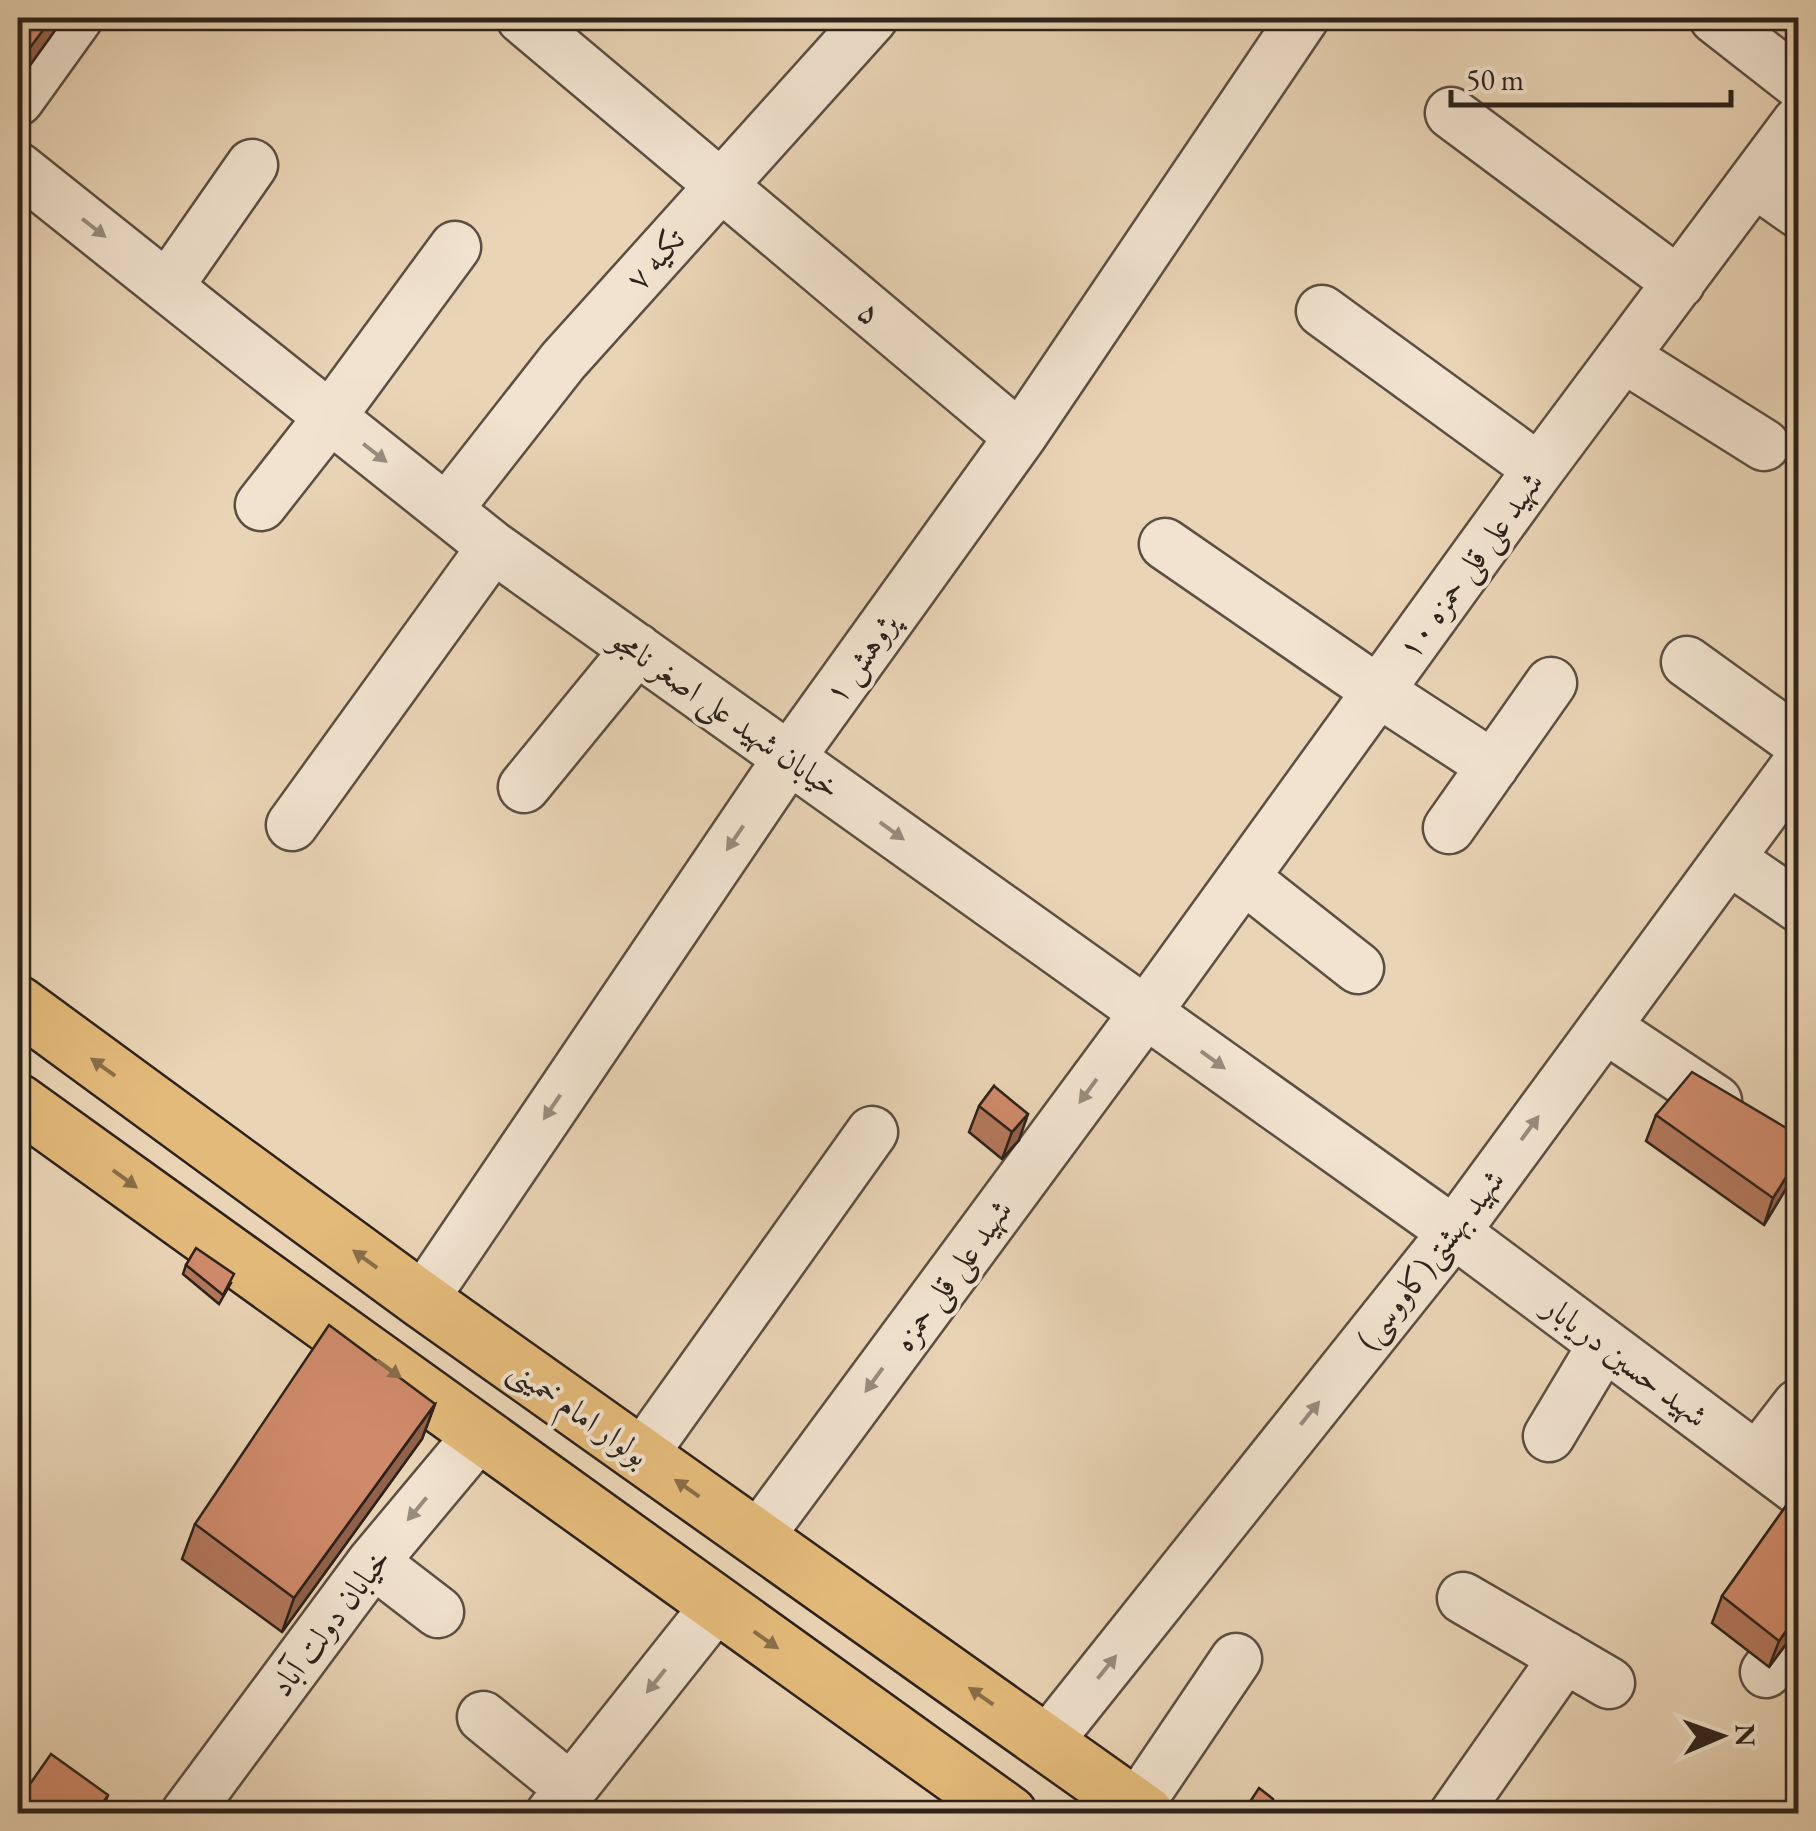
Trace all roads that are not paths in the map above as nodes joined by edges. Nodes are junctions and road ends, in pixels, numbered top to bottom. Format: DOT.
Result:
graph roads {
  1 [pos="78,18"];
  2 [pos="522,18"];
  3 [pos="872,18"];
  4 [pos="1303,18"];
  5 [pos="1715,18"];
  6 [pos="1798,83"];
  7 [pos="18,100"];
  8 [pos="1451,113"];
  9 [pos="1798,122"];
  10 [pos="252,165"];
  11 [pos="18,168"];
  12 [pos="1754,181"];
  13 [pos="720,186"];
  14 [pos="1798,212"];
  15 [pos="455,247"];
  16 [pos="1679,284"];
  17 [pos="167,286"];
  18 [pos="1322,311"];
  19 [pos="1624,357"];
  20 [pos="330,417"];
  21 [pos="1020,437"];
  22 [pos="1764,444"];
  23 [pos="1539,468"];
  24 [pos="261,504"];
  25 [pos="447,510"];
  26 [pos="1165,544"];
  27 [pos="493,547"];
  28 [pos="637,649"];
  29 [pos="1687,662"];
  30 [pos="1551,683"];
  31 [pos="1378,691"];
  32 [pos="1798,742"];
  33 [pos="789,758"];
  34 [pos="1798,764"];
  35 [pos="1493,766"];
  36 [pos="524,788"];
  37 [pos="292,825"];
  38 [pos="1449,828"];
  39 [pos="1728,859"];
  40 [pos="1244,878"];
  41 [pos="1798,906"];
  42 [pos="1358,968"];
  43 [pos="18,1004"];
  44 [pos="1146,1012"];
  45 [pos="1605,1026"];
  46 [pos="18,1102"];
  47 [pos="1716,1102"];
  48 [pos="872,1132"];
  49 [pos="1454,1232"];
  50 [pos="422,1300"];
  51 [pos="1604,1344"];
  52 [pos="1798,1404"];
  53 [pos="480,1434"];
  54 [pos="1549,1436"];
  55 [pos="642,1456"];
  56 [pos="1757,1458"];
  57 [pos="1798,1490"];
  58 [pos="757,1538"];
  59 [pos="373,1562"];
  60 [pos="1463,1598"];
  61 [pos="717,1605"];
  62 [pos="438,1612"];
  63 [pos="1798,1628"];
  64 [pos="1565,1657"];
  65 [pos="1236,1659"];
  66 [pos="1766,1672"];
  67 [pos="1609,1683"];
  68 [pos="483,1716"];
  69 [pos="1046,1743"];
  70 [pos="560,1801"];
  71 [pos="196,1810"];
  72 [pos="1141,1810"];
  73 [pos="1010,1814"];
  74 [pos="1455,1814"];
  1 -- 7 [label="street"];
  2 -- 13 [label="street, ۵"];
  3 -- 13 [label="street, تکیه ۷"];
  4 -- 21 [label="street, پژوهش ۱"];
  5 -- 6 [label="street"];
  8 -- 16 [label="street"];
  9 -- 12 [label="street, شهید علی قلی حمزه ۱۰"];
  10 -- 17 [label="street"];
  11 -- 17 [label="street, خیابان شهید علی اصغر نامجو, one-way"];
  12 -- 14 [label="street"];
  12 -- 16 [label="street, شهید علی قلی حمزه ۱۰"];
  13 -- 21 [label="street, ۵"];
  13 -- 25 [label="street, تکیه ۷"];
  15 -- 20 [label="street"];
  16 -- 19 [label="street, شهید علی قلی حمزه ۱۰"];
  17 -- 20 [label="street, خیابان شهید علی اصغر نامجو"];
  18 -- 23 [label="street"];
  19 -- 22 [label="street"];
  19 -- 23 [label="street, شهید علی قلی حمزه ۱۰"];
  20 -- 24 [label="street"];
  20 -- 25 [label="street, خیابان شهید علی اصغر نامجو, one-way"];
  21 -- 33 [label="street, پژوهش ۱"];
  23 -- 31 [label="street, شهید علی قلی حمزه ۱۰"];
  25 -- 27 [label="street, خیابان شهید علی اصغر نامجو"];
  26 -- 31 [label="street"];
  27 -- 28 [label="street, خیابان شهید علی اصغر نامجو"];
  27 -- 37 [label="street"];
  28 -- 33 [label="street, خیابان شهید علی اصغر نامجو"];
  28 -- 36 [label="street"];
  29 -- 32 [label="street"];
  30 -- 35 [label="street"];
  31 -- 35 [label="street"];
  31 -- 40 [label="street, شهید علی قلی حمزه ۱۰"];
  33 -- 44 [label="street, خیابان شهید علی اصغر نامجو, one-way"];
  33 -- 50 [label="street, پژوهش ۱, one-way"];
  34 -- 39 [label="street, شهید بهشتی(کاووسی)"];
  35 -- 38 [label="street"];
  39 -- 41 [label="street"];
  39 -- 45 [label="street, شهید بهشتی(کاووسی)"];
  40 -- 42 [label="street"];
  40 -- 44 [label="street, شهید علی قلی حمزه ۱۰"];
  50 -- 43 [label="main road, بولوار امام خمینی, one-way"];
  44 -- 49 [label="street, خیابان شهید علی اصغر نامجو, one-way"];
  44 -- 58 [label="street, شهید علی قلی حمزه, one-way"];
  45 -- 47 [label="street"];
  49 -- 45 [label="street, شهید بهشتی(کاووسی), one-way"];
  46 -- 53 [label="main road, one-way"];
  48 -- 55 [label="street"];
  49 -- 51 [label="street, شهید حسین دریابار"];
  69 -- 49 [label="street, شهید بهشتی(کاووسی), one-way"];
  50 -- 55 [label="main road, بولوار امام خمینی"];
  51 -- 54 [label="street"];
  51 -- 56 [label="street, شهید حسین دریابار"];
  52 -- 56 [label="street"];
  53 -- 59 [label="street, خیابان دولت آباد, one-way"];
  53 -- 61 [label="main road"];
  58 -- 55 [label="main road, بولوار امام خمینی, one-way"];
  56 -- 57 [label="street, شهید حسین دریابار"];
  69 -- 58 [label="main road, بولوار امام خمینی, one-way"];
  59 -- 62 [label="street"];
  59 -- 71 [label="street, خیابان دولت آباد"];
  60 -- 64 [label="street"];
  61 -- 70 [label="street, one-way"];
  61 -- 73 [label="main road, one-way"];
  63 -- 66 [label="street"];
  64 -- 67 [label="street"];
  64 -- 74 [label="street"];
  65 -- 72 [label="street"];
  68 -- 70 [label="street"];
  69 -- 72 [label="main road, بولوار امام خمینی"];
}
